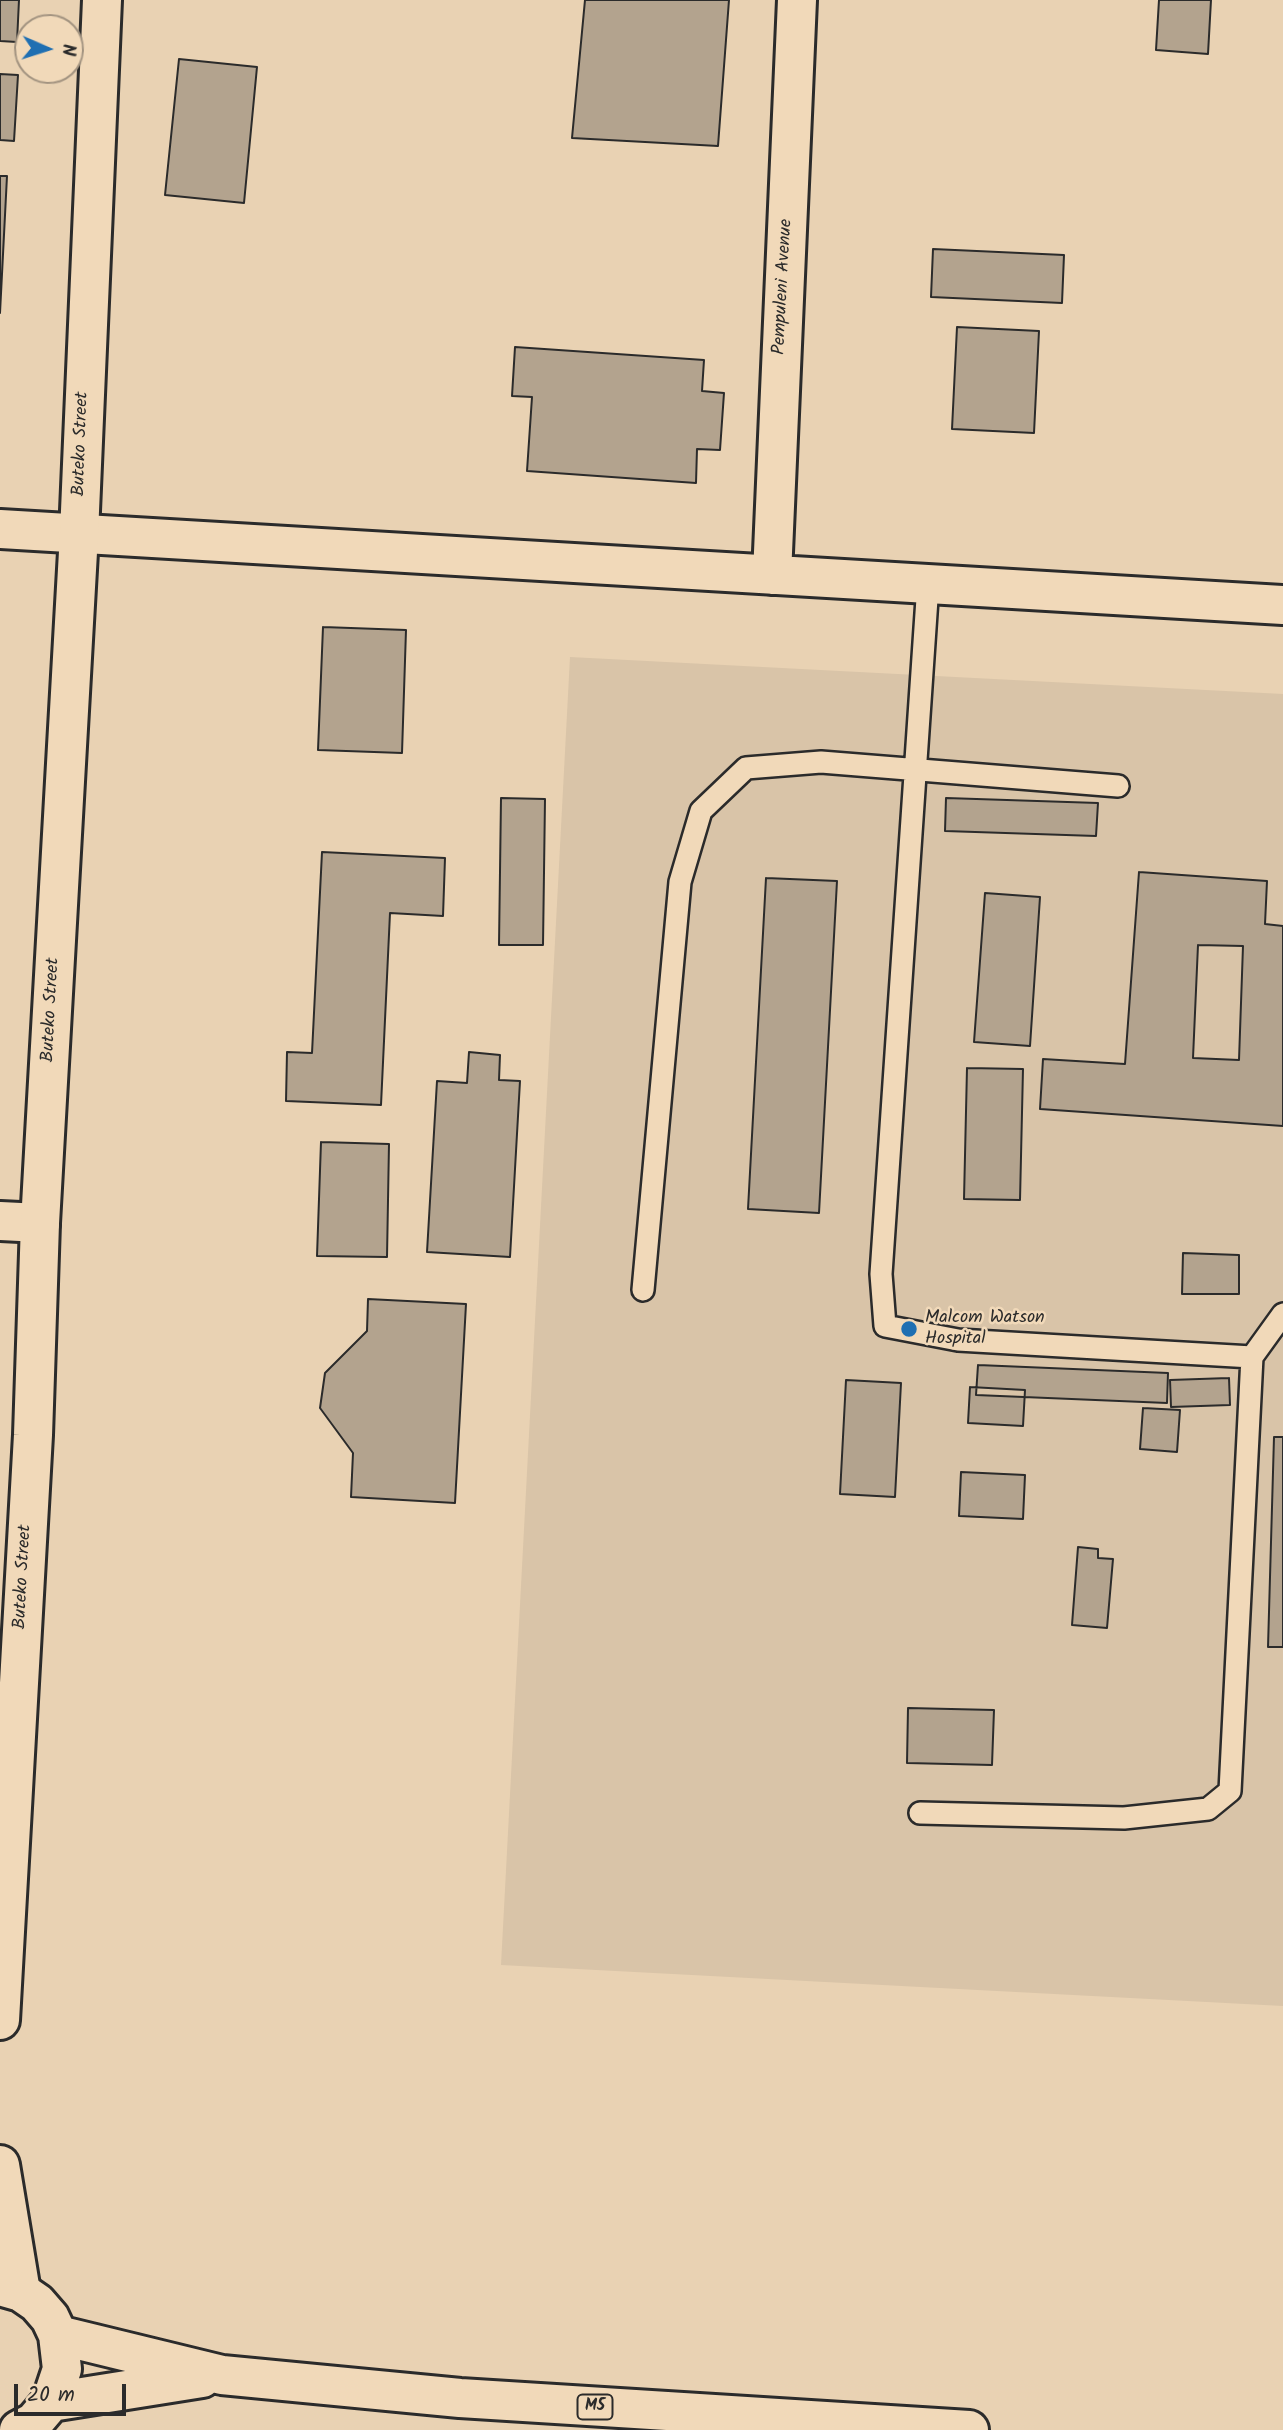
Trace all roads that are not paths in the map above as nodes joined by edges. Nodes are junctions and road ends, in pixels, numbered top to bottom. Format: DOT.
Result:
graph roads {
  1 [pos="102,0"];
  2 [pos="797,0"];
  3 [pos="0,529"];
  4 [pos="79,534"];
  5 [pos="772,575"];
  6 [pos="928,584"];
  7 [pos="1283,605"];
  8 [pos="915,768"];
  9 [pos="1118,786"];
  10 [pos="0,1221"];
  11 [pos="40,1223"];
  12 [pos="643,1290"];
  13 [pos="1283,1314"];
  14 [pos="1252,1357"];
  15 [pos="920,1813"];
  16 [pos="0,2020"];
  17 [pos="0,2165"];
  18 [pos="11,2289"];
  19 [pos="58,2335"];
  20 [pos="222,2375"];
  21 [pos="51,2402"];
  22 [pos="905,2429"];
  23 [pos="19,2430"];
  24 [pos="969,2430"];
  1 -- 4 [label="street, Buteko Street"];
  2 -- 5 [label="street, Pempuleni Avenue"];
  3 -- 4 [label="street"];
  4 -- 5 [label="street"];
  4 -- 11 [label="street, Buteko Street"];
  5 -- 6 [label="street"];
  6 -- 7 [label="street"];
  6 -- 8 [label="lane"];
  8 -- 9 [label="lane"];
  8 -- 12 [label="lane"];
  8 -- 14 [label="lane"];
  10 -- 11 [label="street"];
  11 -- 16 [label="street, Buteko Street"];
  13 -- 14 [label="lane"];
  14 -- 15 [label="lane"];
  17 -- 18 [label="street"];
  18 -- 19 [label="street"];
  19 -- 20 [label="street, M5"];
  19 -- 21 [label="street"];
  20 -- 21 [label="street, M5"];
  20 -- 22 [label="street, M5"];
  21 -- 23 [label="street"];
  22 -- 24 [label="street, M5"];
}
